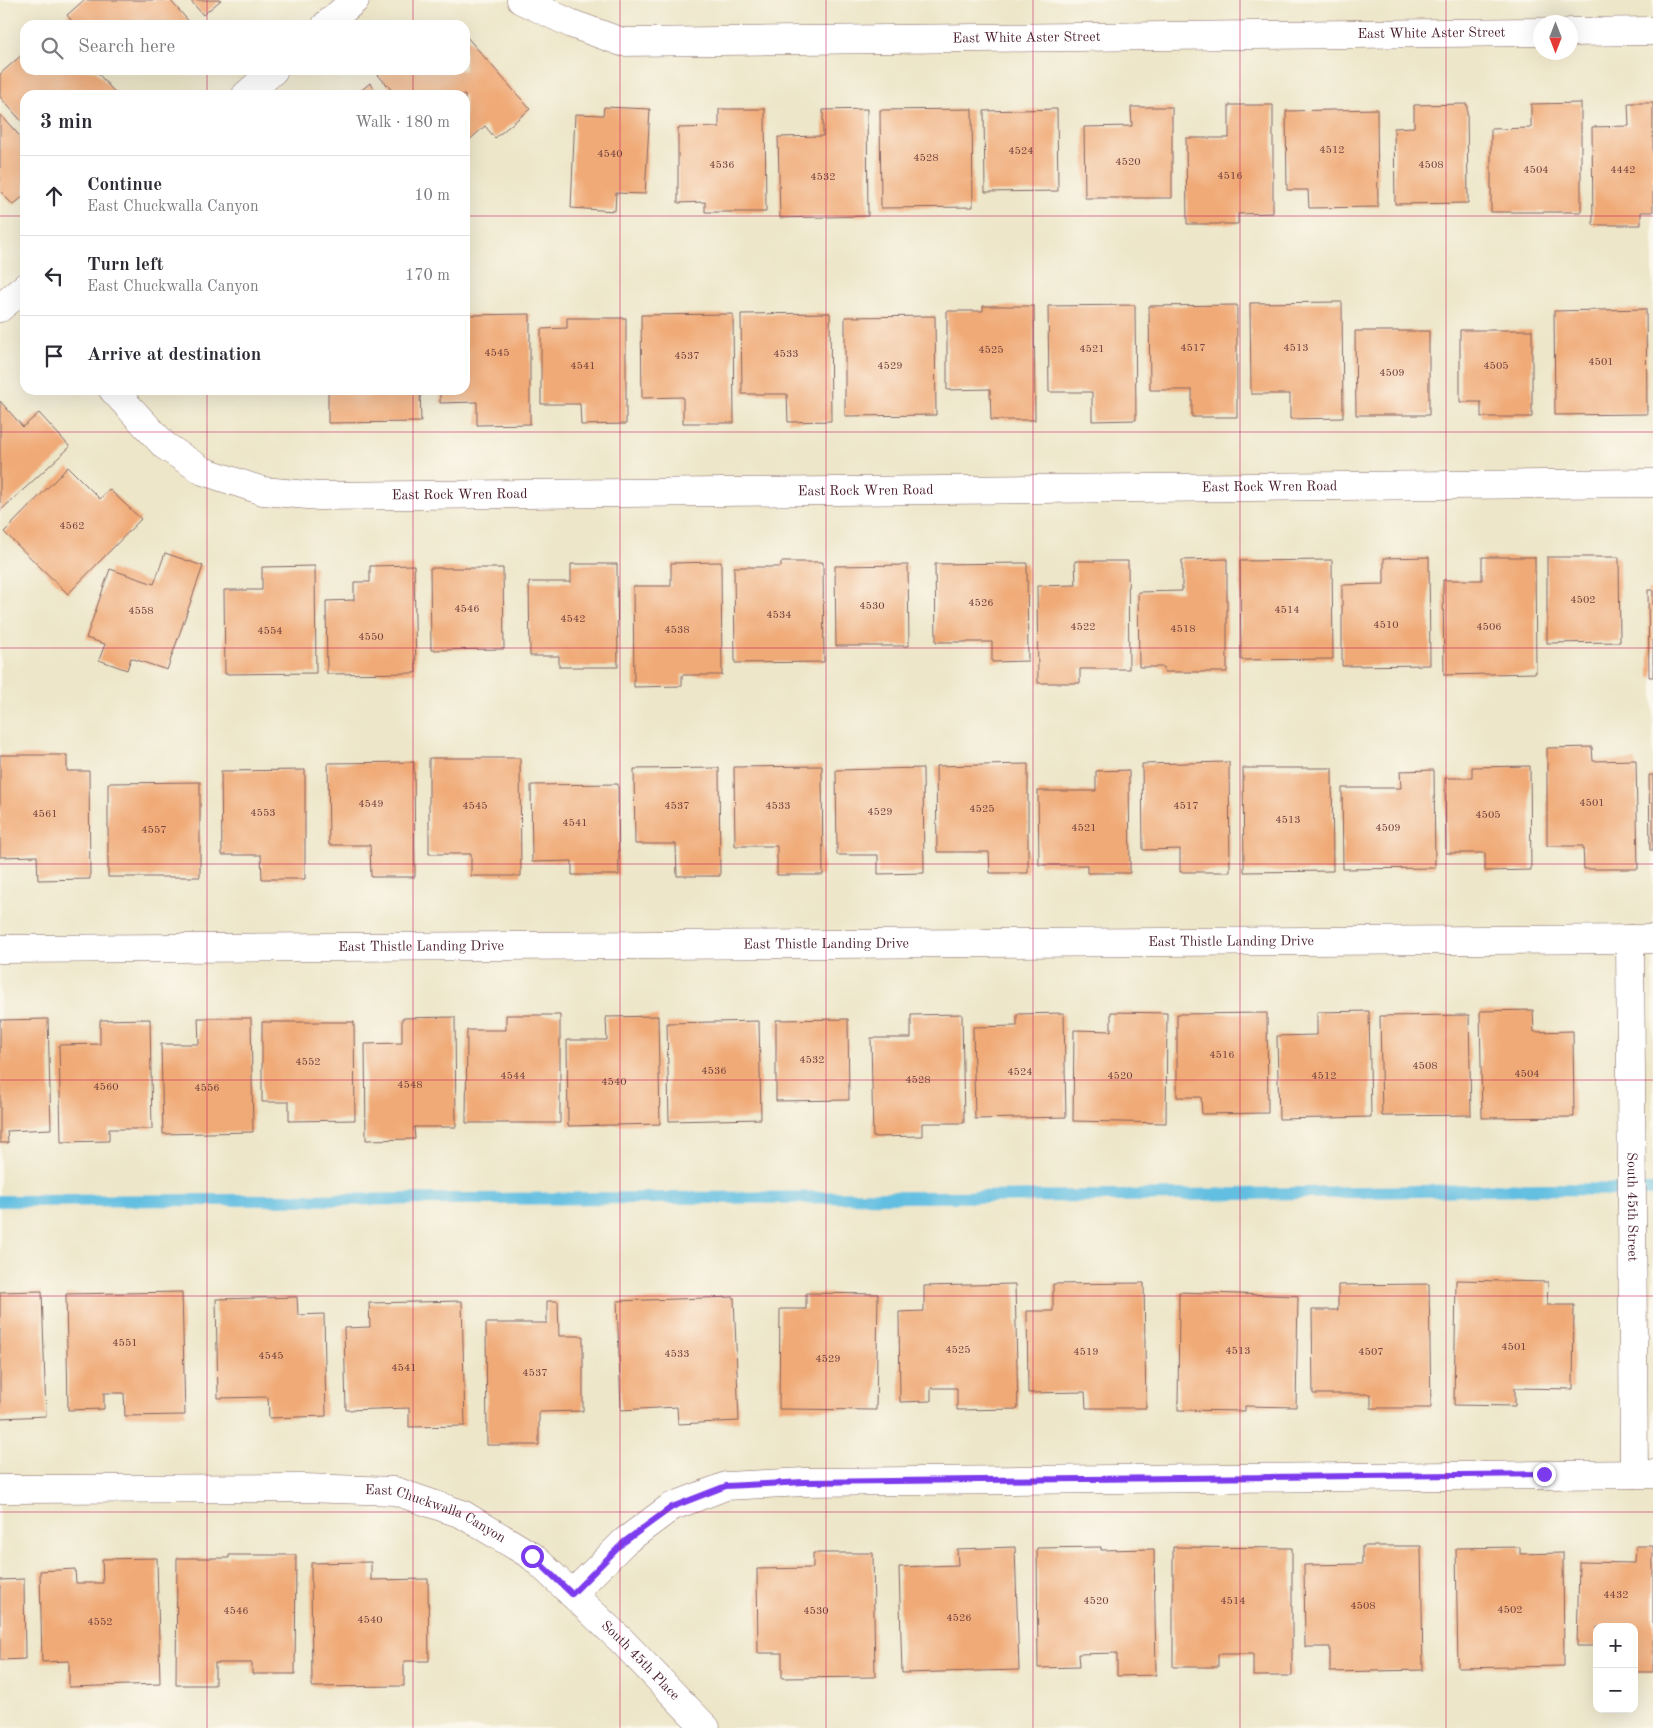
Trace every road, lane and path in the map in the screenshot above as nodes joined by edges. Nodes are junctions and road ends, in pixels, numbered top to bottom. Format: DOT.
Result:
graph roads {
  1 [pos="355,0"];
  2 [pos="522,0"];
  3 [pos="332,20"];
  4 [pos="1653,31"];
  5 [pos="1533,32"];
  6 [pos="1578,32"];
  7 [pos="268,75"];
  8 [pos="252,90"];
  9 [pos="20,291"];
  10 [pos="0,308"];
  11 [pos="117,395"];
  12 [pos="1653,483"];
  13 [pos="1642,939"];
  14 [pos="0,949"];
  15 [pos="1643,1474"];
  16 [pos="0,1489"];
  17 [pos="572,1594"];
  18 [pos="706,1728"];
  1 -- 3 [label="street"];
  2 -- 5 [label="street, East White Aster Street"];
  4 -- 6 [label="street"];
  7 -- 8 [label="street"];
  9 -- 10 [label="street"];
  11 -- 12 [label="street, East Rock Wren Road"];
  13 -- 14 [label="street, East Thistle Landing Drive"];
  13 -- 15 [label="street, South 45th Street"];
  15 -- 17 [label="street"];
  16 -- 17 [label="street, East Chuckwalla Canyon"];
  17 -- 18 [label="street, South 45th Place"];
}
